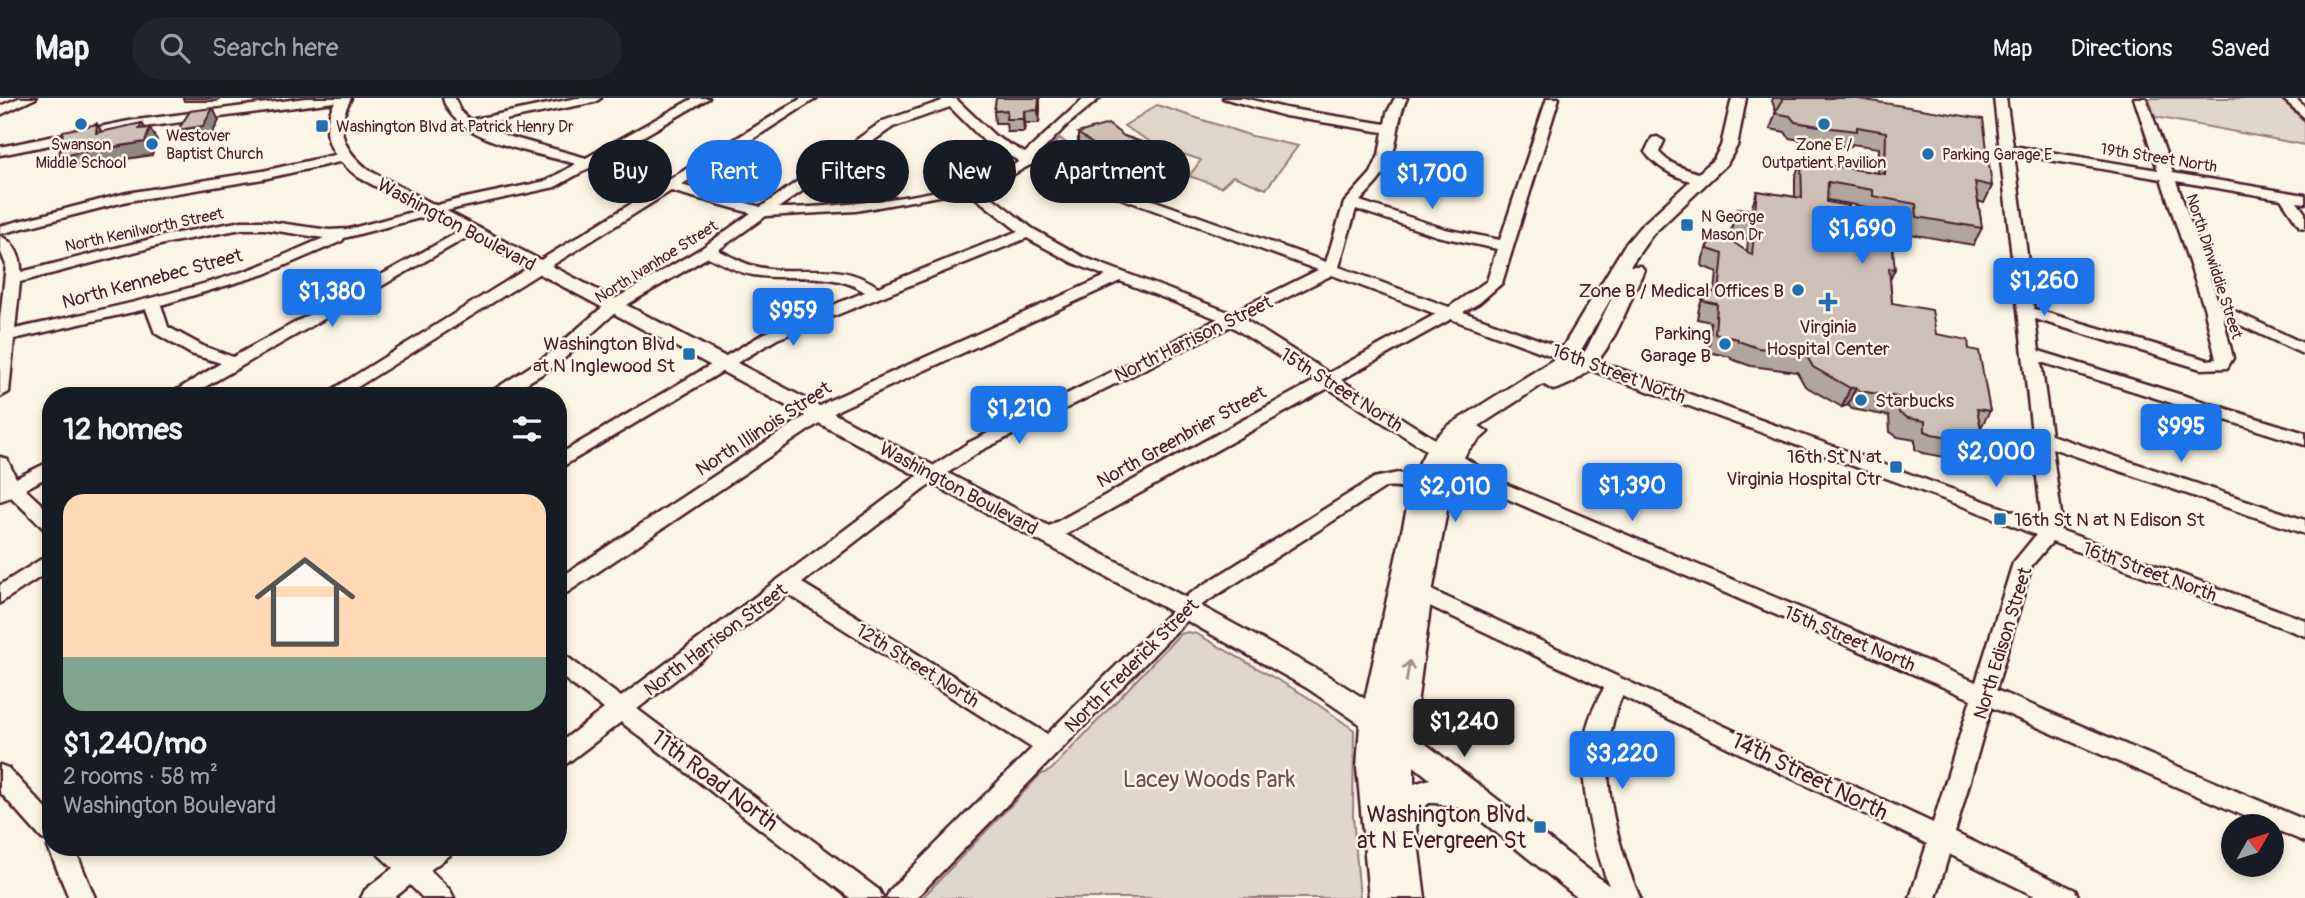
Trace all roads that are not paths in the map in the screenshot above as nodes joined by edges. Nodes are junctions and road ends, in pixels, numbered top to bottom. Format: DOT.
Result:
graph roads {
  1 [pos="30,98"];
  2 [pos="327,98"];
  3 [pos="334,98"];
  4 [pos="344,98"];
  5 [pos="449,98"];
  6 [pos="595,98"];
  7 [pos="703,98"];
  8 [pos="811,98"];
  9 [pos="1094,98"];
  10 [pos="1229,98"];
  11 [pos="1273,98"];
  12 [pos="1401,98"];
  13 [pos="1553,98"];
  14 [pos="1739,98"];
  15 [pos="1751,98"];
  16 [pos="2000,98"];
  17 [pos="2140,98"];
  18 [pos="2288,98"];
  19 [pos="949,100"];
  20 [pos="1262,107"];
  21 [pos="0,111"];
  22 [pos="2305,114"];
  23 [pos="468,124"];
  24 [pos="1390,130"];
  25 [pos="630,140"];
  26 [pos="1657,141"];
  27 [pos="0,149"];
  28 [pos="2007,149"];
  29 [pos="344,157"];
  30 [pos="1028,160"];
  31 [pos="588,164"];
  32 [pos="1016,168"];
  33 [pos="2167,176"];
  34 [pos="588,177"];
  35 [pos="1703,179"];
  36 [pos="550,184"];
  37 [pos="672,185"];
  38 [pos="672,186"];
  39 [pos="923,195"];
  40 [pos="2286,196"];
  41 [pos="2305,199"];
  42 [pos="642,203"];
  43 [pos="991,203"];
  44 [pos="1351,203"];
  45 [pos="434,211"];
  46 [pos="763,212"];
  47 [pos="2305,224"];
  48 [pos="284,229"];
  49 [pos="0,230"];
  50 [pos="471,231"];
  51 [pos="1028,232"];
  52 [pos="350,233"];
  53 [pos="0,240"];
  54 [pos="1506,246"];
  55 [pos="707,251"];
  56 [pos="280,261"];
  57 [pos="536,266"];
  58 [pos="1331,270"];
  59 [pos="1119,276"];
  60 [pos="13,279"];
  61 [pos="877,294"];
  62 [pos="152,303"];
  63 [pos="612,307"];
  64 [pos="2212,307"];
  65 [pos="2024,311"];
  66 [pos="1450,313"];
  67 [pos="1232,319"];
  68 [pos="3,336"];
  69 [pos="2305,350"];
  70 [pos="2032,354"];
  71 [pos="1578,358"];
  72 [pos="233,362"];
  73 [pos="722,365"];
  74 [pos="1326,380"];
  75 [pos="190,387"];
  76 [pos="344,387"];
  77 [pos="507,387"];
  78 [pos="0,392"];
  79 [pos="819,414"];
  80 [pos="2044,439"];
  81 [pos="2305,439"];
  82 [pos="1444,454"];
  83 [pos="567,458"];
  84 [pos="0,463"];
  85 [pos="42,472"];
  86 [pos="933,474"];
  87 [pos="1431,485"];
  88 [pos="7,492"];
  89 [pos="42,517"];
  90 [pos="2305,527"];
  91 [pos="2049,533"];
  92 [pos="1049,535"];
  93 [pos="42,566"];
  94 [pos="567,583"];
  95 [pos="788,584"];
  96 [pos="1411,589"];
  97 [pos="0,595"];
  98 [pos="1186,608"];
  99 [pos="2305,628"];
  100 [pos="567,669"];
  101 [pos="1617,684"];
  102 [pos="1985,696"];
  103 [pos="621,709"];
  104 [pos="1374,719"];
  105 [pos="1399,739"];
  106 [pos="1049,747"];
  107 [pos="567,750"];
  108 [pos="0,775"];
  109 [pos="1497,817"];
  110 [pos="42,821"];
  111 [pos="2305,831"];
  112 [pos="1401,834"];
  113 [pos="1941,838"];
  114 [pos="65,856"];
  115 [pos="396,856"];
  116 [pos="429,856"];
  117 [pos="411,870"];
  118 [pos="82,898"];
  119 [pos="374,898"];
  120 [pos="441,898"];
  121 [pos="870,898"];
  122 [pos="899,898"];
  123 [pos="1384,898"];
  124 [pos="1410,898"];
  125 [pos="1601,898"];
  126 [pos="1628,898"];
  127 [pos="1923,898"];
  128 [pos="2066,898"];
  1 -- 21 [label="street"];
  2 -- 27 [label="street"];
  3 -- 27 [label="street"];
  4 -- 29 [label="main road"];
  5 -- 23 [label="street"];
  6 -- 23 [label="street"];
  7 -- 25 [label="street, North Kenilworth Street"];
  8 -- 37 [label="street"];
  9 -- 30 [label="street"];
  10 -- 20 [label="street"];
  11 -- 20 [label="street"];
  12 -- 24 [label="street"];
  13 -- 54 [label="street, North Greenbrier Street"];
  14 -- 35 [label="main road"];
  15 -- 71 [label="main road"];
  16 -- 28 [label="street"];
  17 -- 33 [label="street, North Dinwiddie Street"];
  18 -- 22 [label="street"];
  19 -- 30 [label="street, 16th Street North"];
  19 -- 46 [label="street, North Ivanhoe Street"];
  20 -- 24 [label="street"];
  23 -- 31 [label="street"];
  24 -- 44 [label="street"];
  26 -- 35 [label="street"];
  28 -- 33 [label="street, 19th Street North"];
  28 -- 65 [label="street"];
  29 -- 45 [label="main road, Washington Boulevard"];
  29 -- 49 [label="street"];
  30 -- 32 [label="street"];
  30 -- 58 [label="street, 16th Street North"];
  31 -- 36 [label="street, North Kenilworth Street"];
  33 -- 40 [label="street, 19th Street North"];
  33 -- 64 [label="street, North Dinwiddie Street"];
  34 -- 36 [label="street, North Kenilworth Street"];
  35 -- 71 [label="main road"];
  36 -- 45 [label="street, North Kenilworth Street"];
  38 -- 46 [label="street"];
  39 -- 46 [label="street"];
  40 -- 41 [label="street, 19th Street North"];
  40 -- 47 [label="street"];
  42 -- 57 [label="street"];
  43 -- 51 [label="street, 15th Street North"];
  44 -- 54 [label="street"];
  44 -- 58 [label="street"];
  45 -- 50 [label="main road, Washington Boulevard"];
  45 -- 52 [label="street, North Kenilworth Street"];
  46 -- 55 [label="street, North Ivanhoe Street"];
  48 -- 52 [label="street, North Kenilworth Street"];
  48 -- 56 [label="street"];
  48 -- 60 [label="street, North Kenilworth Street"];
  50 -- 57 [label="main road, Washington Boulevard"];
  50 -- 72 [label="street"];
  51 -- 59 [label="street, 15th Street North"];
  51 -- 61 [label="street"];
  52 -- 56 [label="street, North Kennebec Street"];
  53 -- 60 [label="street"];
  54 -- 66 [label="street, North Greenbrier Street"];
  55 -- 61 [label="street"];
  55 -- 63 [label="street, North Ivanhoe Street"];
  56 -- 62 [label="street, North Kennebec Street"];
  57 -- 63 [label="main road, Washington Boulevard"];
  57 -- 76 [label="street"];
  58 -- 66 [label="street, 16th Street North"];
  58 -- 67 [label="street, North Harrison Street"];
  59 -- 67 [label="street, 15th Street North"];
  59 -- 79 [label="street, North Illinois Street"];
  60 -- 68 [label="street"];
  61 -- 73 [label="street"];
  62 -- 68 [label="street, North Kennebec Street"];
  62 -- 72 [label="street"];
  63 -- 73 [label="main road, Washington Boulevard"];
  63 -- 77 [label="street, North Ivanhoe Street"];
  64 -- 65 [label="street, North Dinwiddie Street"];
  64 -- 69 [label="street"];
  65 -- 70 [label="street"];
  66 -- 71 [label="street, 16th Street North"];
  66 -- 74 [label="street, North Greenbrier Street"];
  67 -- 74 [label="street, 15th Street North"];
  67 -- 86 [label="street, North Harrison Street"];
  68 -- 78 [label="street"];
  70 -- 80 [label="street"];
  70 -- 81 [label="street"];
  71 -- 82 [label="main road"];
  71 -- 91 [label="street, 16th Street North"];
  72 -- 75 [label="street"];
  73 -- 79 [label="main road, Washington Boulevard"];
  73 -- 83 [label="street"];
  74 -- 82 [label="street, 15th Street North"];
  74 -- 92 [label="street, North Greenbrier Street"];
  79 -- 86 [label="main road, Washington Boulevard"];
  79 -- 94 [label="street, North Illinois Street"];
  80 -- 90 [label="street"];
  80 -- 91 [label="street"];
  82 -- 87 [label="main road"];
  82 -- 102 [label="street, 15th Street North"];
  84 -- 88 [label="street"];
  85 -- 88 [label="street"];
  86 -- 92 [label="main road, Washington Boulevard"];
  86 -- 95 [label="street, North Harrison Street"];
  87 -- 96 [label="main road"];
  87 -- 98 [label="street, North Frederick Street"];
  88 -- 89 [label="street"];
  91 -- 99 [label="street, 16th Street North"];
  91 -- 102 [label="street, North Edison Street"];
  92 -- 98 [label="main road, Washington Boulevard"];
  93 -- 97 [label="street"];
  95 -- 103 [label="street, North Harrison Street"];
  95 -- 106 [label="street, 12th Street North"];
  96 -- 101 [label="street, 14th Street North"];
  96 -- 104 [label="main road"];
  105 -- 96 [label="main road, one-way"];
  98 -- 104 [label="main road, Washington Boulevard"];
  98 -- 106 [label="street, North Frederick Street"];
  100 -- 103 [label="street, 11th Road North"];
  101 -- 113 [label="street, 14th Street North"];
  101 -- 126 [label="street"];
  102 -- 111 [label="street, 15th Street North"];
  102 -- 113 [label="street, North Edison Street"];
  103 -- 107 [label="street, North Harrison Street"];
  103 -- 121 [label="street, 11th Road North"];
  104 -- 105 [label="main road, Washington Boulevard"];
  104 -- 123 [label="main road"];
  105 -- 109 [label="main road, Washington Boulevard"];
  105 -- 112 [label="main road"];
  106 -- 122 [label="street, North Frederick Street"];
  108 -- 110 [label="street"];
  109 -- 112 [label="main road"];
  109 -- 125 [label="main road, Washington Boulevard"];
  112 -- 124 [label="main road"];
  113 -- 127 [label="street, North Edison Street"];
  113 -- 128 [label="street, 14th Street North"];
  114 -- 118 [label="street"];
  115 -- 117 [label="street"];
  116 -- 117 [label="street"];
  117 -- 119 [label="street"];
  117 -- 120 [label="street"];
}
